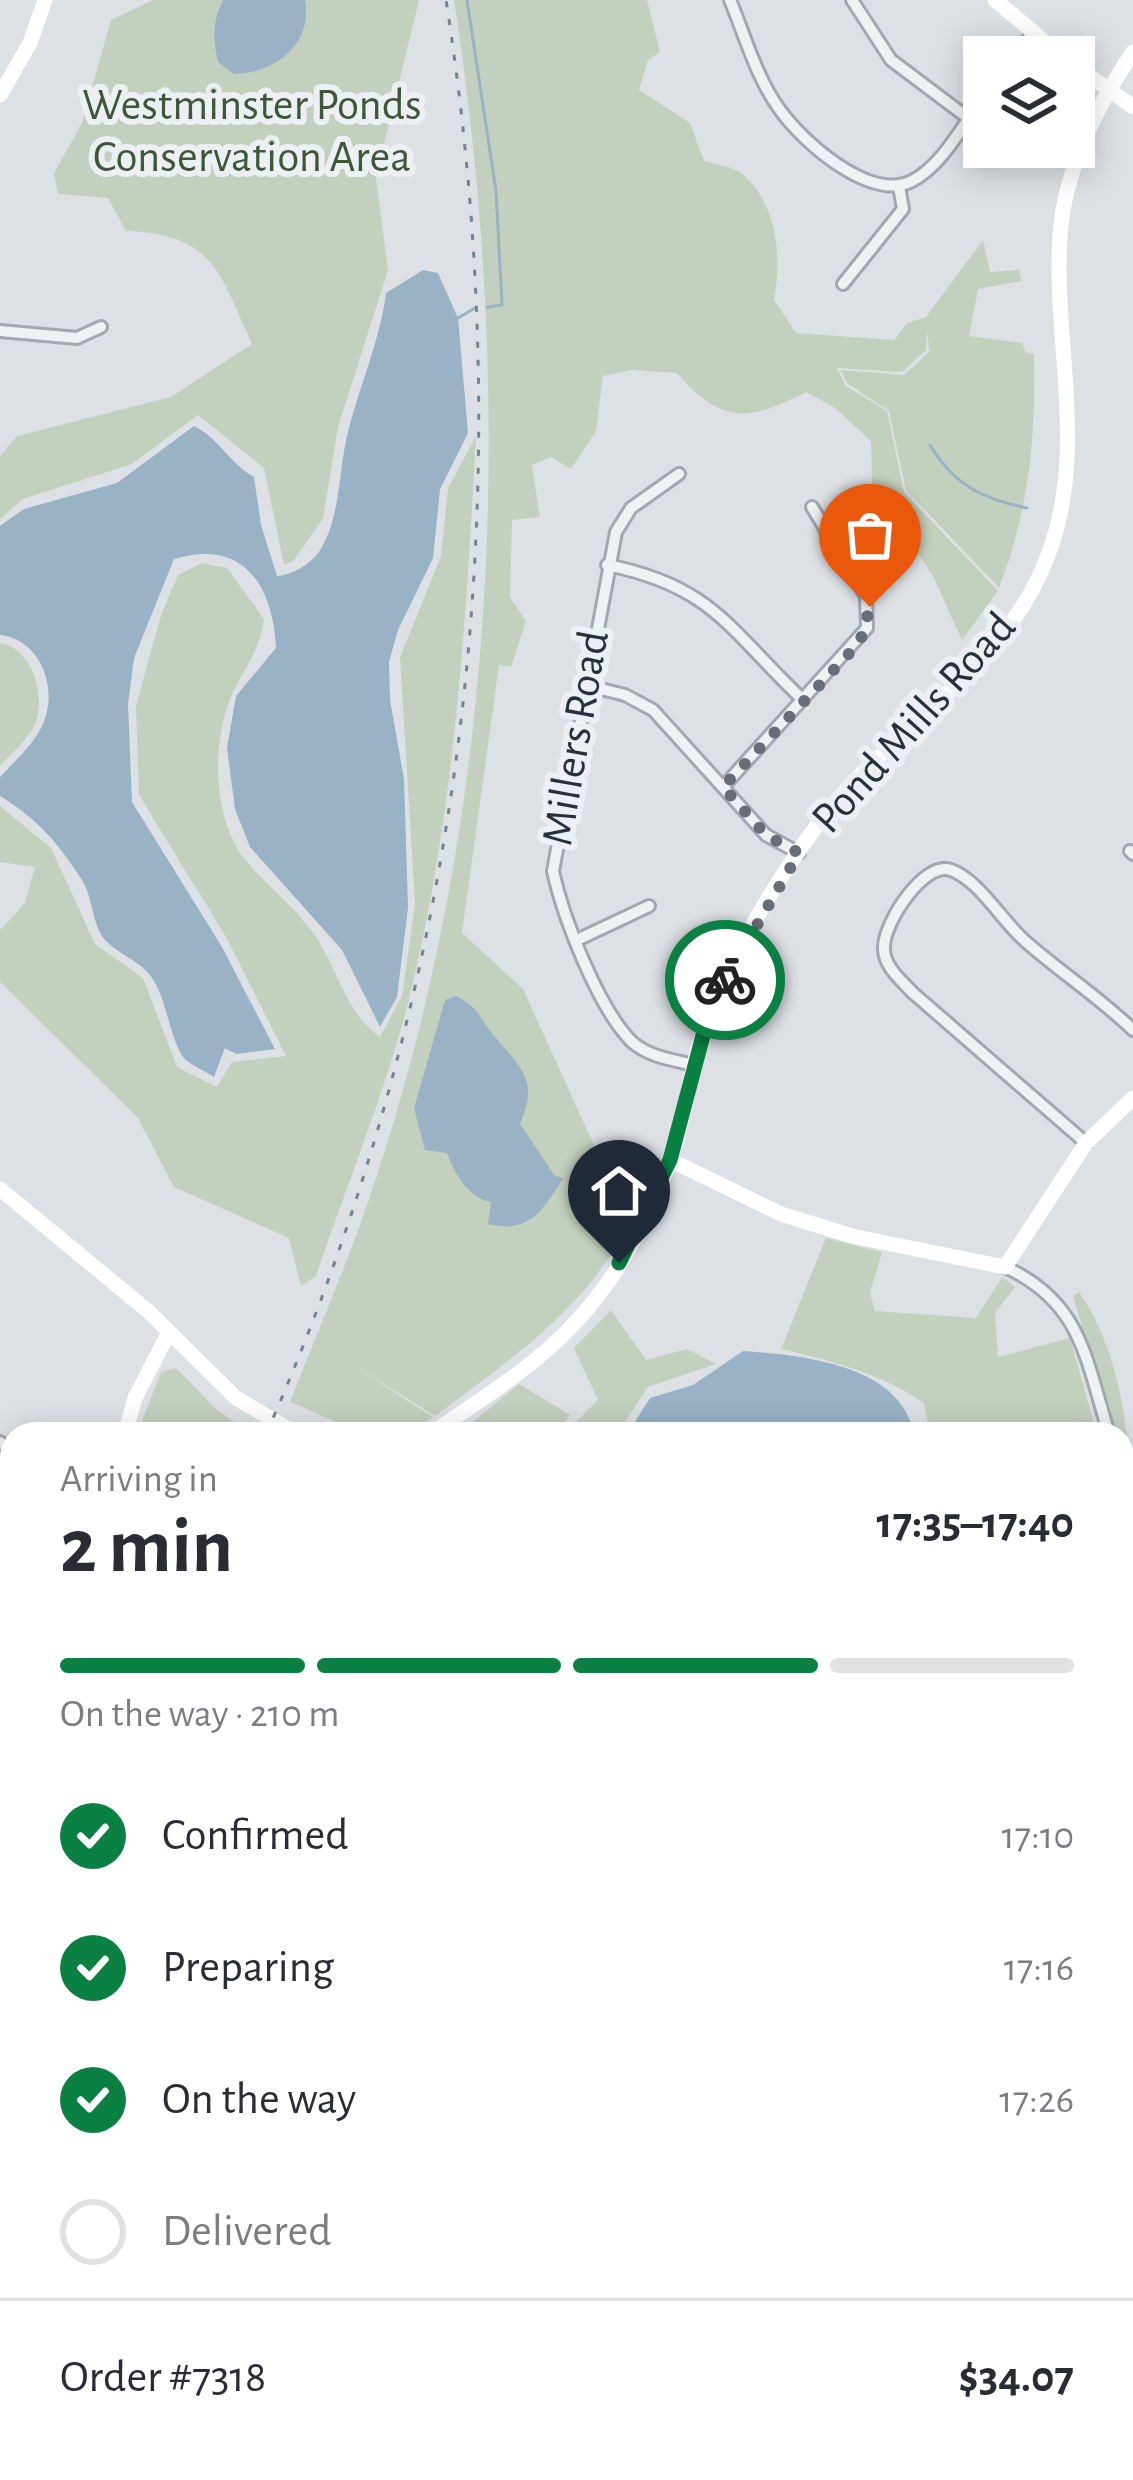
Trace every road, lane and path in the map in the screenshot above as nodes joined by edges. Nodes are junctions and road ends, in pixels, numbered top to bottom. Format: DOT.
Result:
graph roads {
  1 [pos="45,0"];
  2 [pos="730,0"];
  3 [pos="852,0"];
  4 [pos="995,0"];
  5 [pos="1031,35"];
  6 [pos="1133,52"];
  7 [pos="1095,80"];
  8 [pos="1108,89"];
  9 [pos="0,95"];
  10 [pos="1133,107"];
  11 [pos="963,114"];
  12 [pos="963,125"];
  13 [pos="898,186"];
  14 [pos="843,284"];
  15 [pos="101,327"];
  16 [pos="0,331"];
  17 [pos="680,474"];
  18 [pos="812,507"];
  19 [pos="608,565"];
  20 [pos="585,685"];
  21 [pos="803,700"];
  22 [pos="723,787"];
  23 [pos="799,853"];
  24 [pos="649,906"];
  25 [pos="577,940"];
  26 [pos="1133,1030"];
  27 [pos="694,1065"];
  28 [pos="1133,1098"];
  29 [pos="1086,1143"];
  30 [pos="670,1160"];
  31 [pos="0,1189"];
  32 [pos="1005,1267"];
  33 [pos="169,1332"];
  34 [pos="128,1422"];
  35 [pos="277,1422"];
  36 [pos="446,1422"];
  37 [pos="1105,1422"];
  1 -- 9 [label="main road"];
  2 -- 13 [label="street"];
  3 -- 11 [label="street"];
  4 -- 5 [label="main road"];
  6 -- 8 [label="main road, Pond Mills Road"];
  7 -- 8 [label="main road"];
  8 -- 10 [label="main road"];
  8 -- 23 [label="main road, Pond Mills Road"];
  12 -- 13 [label="street"];
  13 -- 14 [label="street"];
  15 -- 16 [label="street"];
  17 -- 19 [label="street, Millers Road"];
  18 -- 21 [label="street"];
  19 -- 20 [label="street, Millers Road"];
  19 -- 21 [label="street"];
  20 -- 22 [label="street"];
  20 -- 25 [label="street, Millers Road"];
  21 -- 22 [label="street"];
  22 -- 23 [label="street"];
  23 -- 27 [label="main road, Pond Mills Road"];
  24 -- 25 [label="street"];
  25 -- 27 [label="street, Millers Road"];
  26 -- 29 [label="street"];
  27 -- 30 [label="main road, Pond Mills Road"];
  28 -- 29 [label="main road"];
  29 -- 32 [label="main road"];
  30 -- 32 [label="main road"];
  30 -- 36 [label="main road, Pond Mills Road"];
  31 -- 33 [label="main road"];
  32 -- 37 [label="street"];
  33 -- 34 [label="main road"];
  33 -- 35 [label="main road"];
}
